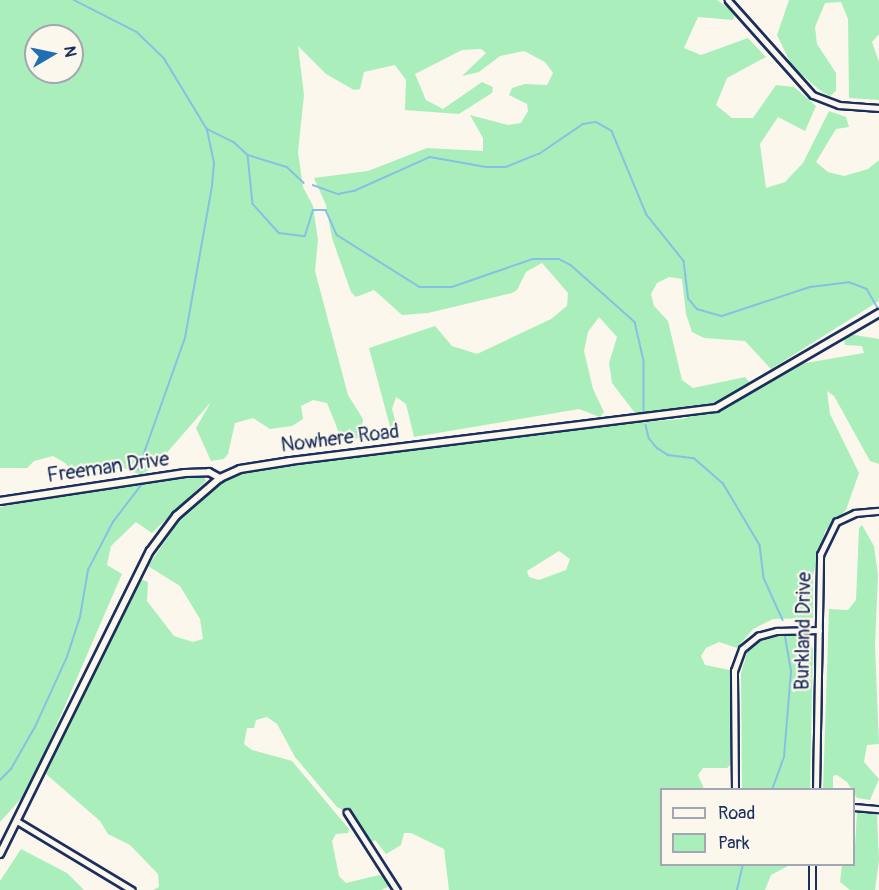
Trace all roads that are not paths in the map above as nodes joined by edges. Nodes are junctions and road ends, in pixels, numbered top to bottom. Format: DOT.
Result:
graph roads {
  1 [pos="728,0"];
  2 [pos="879,108"];
  3 [pos="879,313"];
  4 [pos="220,478"];
  5 [pos="0,501"];
  6 [pos="879,511"];
  7 [pos="819,630"];
  8 [pos="735,788"];
  9 [pos="816,788"];
  10 [pos="855,807"];
  11 [pos="879,809"];
  12 [pos="347,812"];
  13 [pos="17,822"];
  14 [pos="0,854"];
  15 [pos="812,866"];
  16 [pos="132,890"];
  17 [pos="397,890"];
  18 [pos="812,890"];
  1 -- 2 [label="street"];
  3 -- 4 [label="street, Nowhere Road"];
  4 -- 5 [label="street, Freeman Drive"];
  4 -- 13 [label="street, Nowhere Road"];
  6 -- 7 [label="street, Burkland Drive"];
  7 -- 8 [label="street"];
  7 -- 9 [label="street, Burkland Drive"];
  10 -- 11 [label="street"];
  12 -- 17 [label="street"];
  13 -- 14 [label="street, Nowhere Road"];
  13 -- 16 [label="street"];
  15 -- 18 [label="street"];
}
